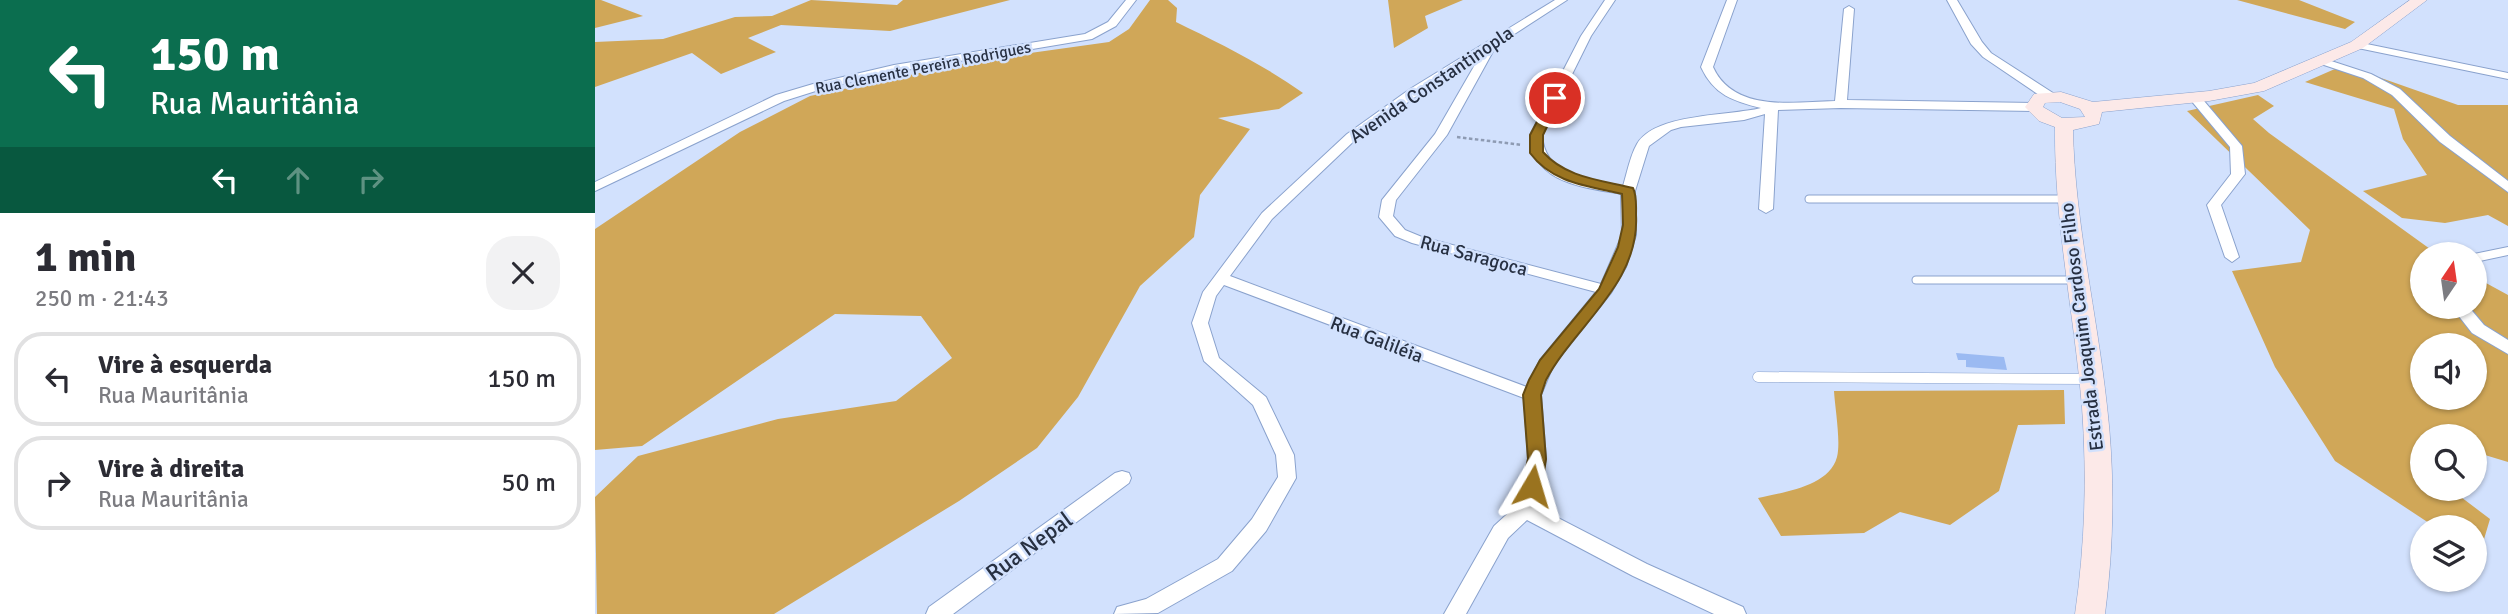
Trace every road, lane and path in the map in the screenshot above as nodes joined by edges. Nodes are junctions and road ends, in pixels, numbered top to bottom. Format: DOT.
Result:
graph roads {
  1 [pos="1131,0"];
  2 [pos="1562,0"];
  3 [pos="1610,0"];
  4 [pos="1732,0"];
  5 [pos="1952,0"];
  6 [pos="2420,0"];
  7 [pos="1849,9"];
  8 [pos="1493,42"];
  9 [pos="2357,45"];
  10 [pos="2322,61"];
  11 [pos="2508,76"];
  12 [pos="2049,96"];
  13 [pos="2195,98"];
  14 [pos="1841,104"];
  15 [pos="2033,107"];
  16 [pos="1772,108"];
  17 [pos="2091,108"];
  18 [pos="2064,123"];
  19 [pos="1441,135"];
  20 [pos="1534,146"];
  21 [pos="595,187"];
  22 [pos="2508,188"];
  23 [pos="1628,191"];
  24 [pos="1809,199"];
  25 [pos="2066,199"];
  26 [pos="1766,209"];
  27 [pos="2508,251"];
  28 [pos="2487,255"];
  29 [pos="2232,257"];
  30 [pos="1223,279"];
  31 [pos="1916,280"];
  32 [pos="2077,280"];
  33 [pos="1606,290"];
  34 [pos="2470,319"];
  35 [pos="2508,348"];
  36 [pos="1758,377"];
  37 [pos="2091,379"];
  38 [pos="1532,395"];
  39 [pos="1122,478"];
  40 [pos="1525,510"];
  41 [pos="1151,610"];
  42 [pos="937,614"];
  43 [pos="1125,614"];
  44 [pos="1455,614"];
  45 [pos="1735,614"];
  46 [pos="2090,614"];
  1 -- 21 [label="street, Rua Clemente Pereira Rodrigues"];
  2 -- 8 [label="street, Avenida Constantinopla"];
  3 -- 20 [label="street"];
  4 -- 16 [label="street"];
  5 -- 12 [label="street"];
  6 -- 9 [label="street"];
  7 -- 14 [label="street"];
  8 -- 19 [label="street, Rua Saragoca"];
  8 -- 30 [label="street, Avenida Constantinopla"];
  9 -- 10 [label="street"];
  9 -- 11 [label="street"];
  10 -- 13 [label="street"];
  10 -- 22 [label="street"];
  12 -- 15 [label="street"];
  12 -- 17 [label="street"];
  13 -- 17 [label="street"];
  13 -- 29 [label="street"];
  14 -- 15 [label="street"];
  14 -- 16 [label="street"];
  15 -- 18 [label="street"];
  16 -- 23 [label="street"];
  16 -- 26 [label="street"];
  17 -- 18 [label="street"];
  18 -- 25 [label="street, Estrada Joaquim Cardoso Filho"];
  19 -- 20 [label="path"];
  19 -- 33 [label="street, Rua Saragoca"];
  20 -- 23 [label="street"];
  23 -- 33 [label="street"];
  24 -- 25 [label="lane"];
  25 -- 32 [label="street, Estrada Joaquim Cardoso Filho"];
  27 -- 28 [label="street"];
  30 -- 38 [label="street, Rua Galiléia"];
  30 -- 41 [label="street, Avenida Constantinopla"];
  31 -- 32 [label="lane"];
  32 -- 37 [label="street, Estrada Joaquim Cardoso Filho"];
  33 -- 38 [label="street"];
  34 -- 35 [label="street"];
  36 -- 37 [label="lane"];
  37 -- 46 [label="street, Estrada Joaquim Cardoso Filho"];
  38 -- 40 [label="street"];
  39 -- 42 [label="street, Rua Nepal"];
  40 -- 44 [label="street"];
  40 -- 45 [label="street"];
  41 -- 43 [label="street, Avenida Constantinopla"];
}
